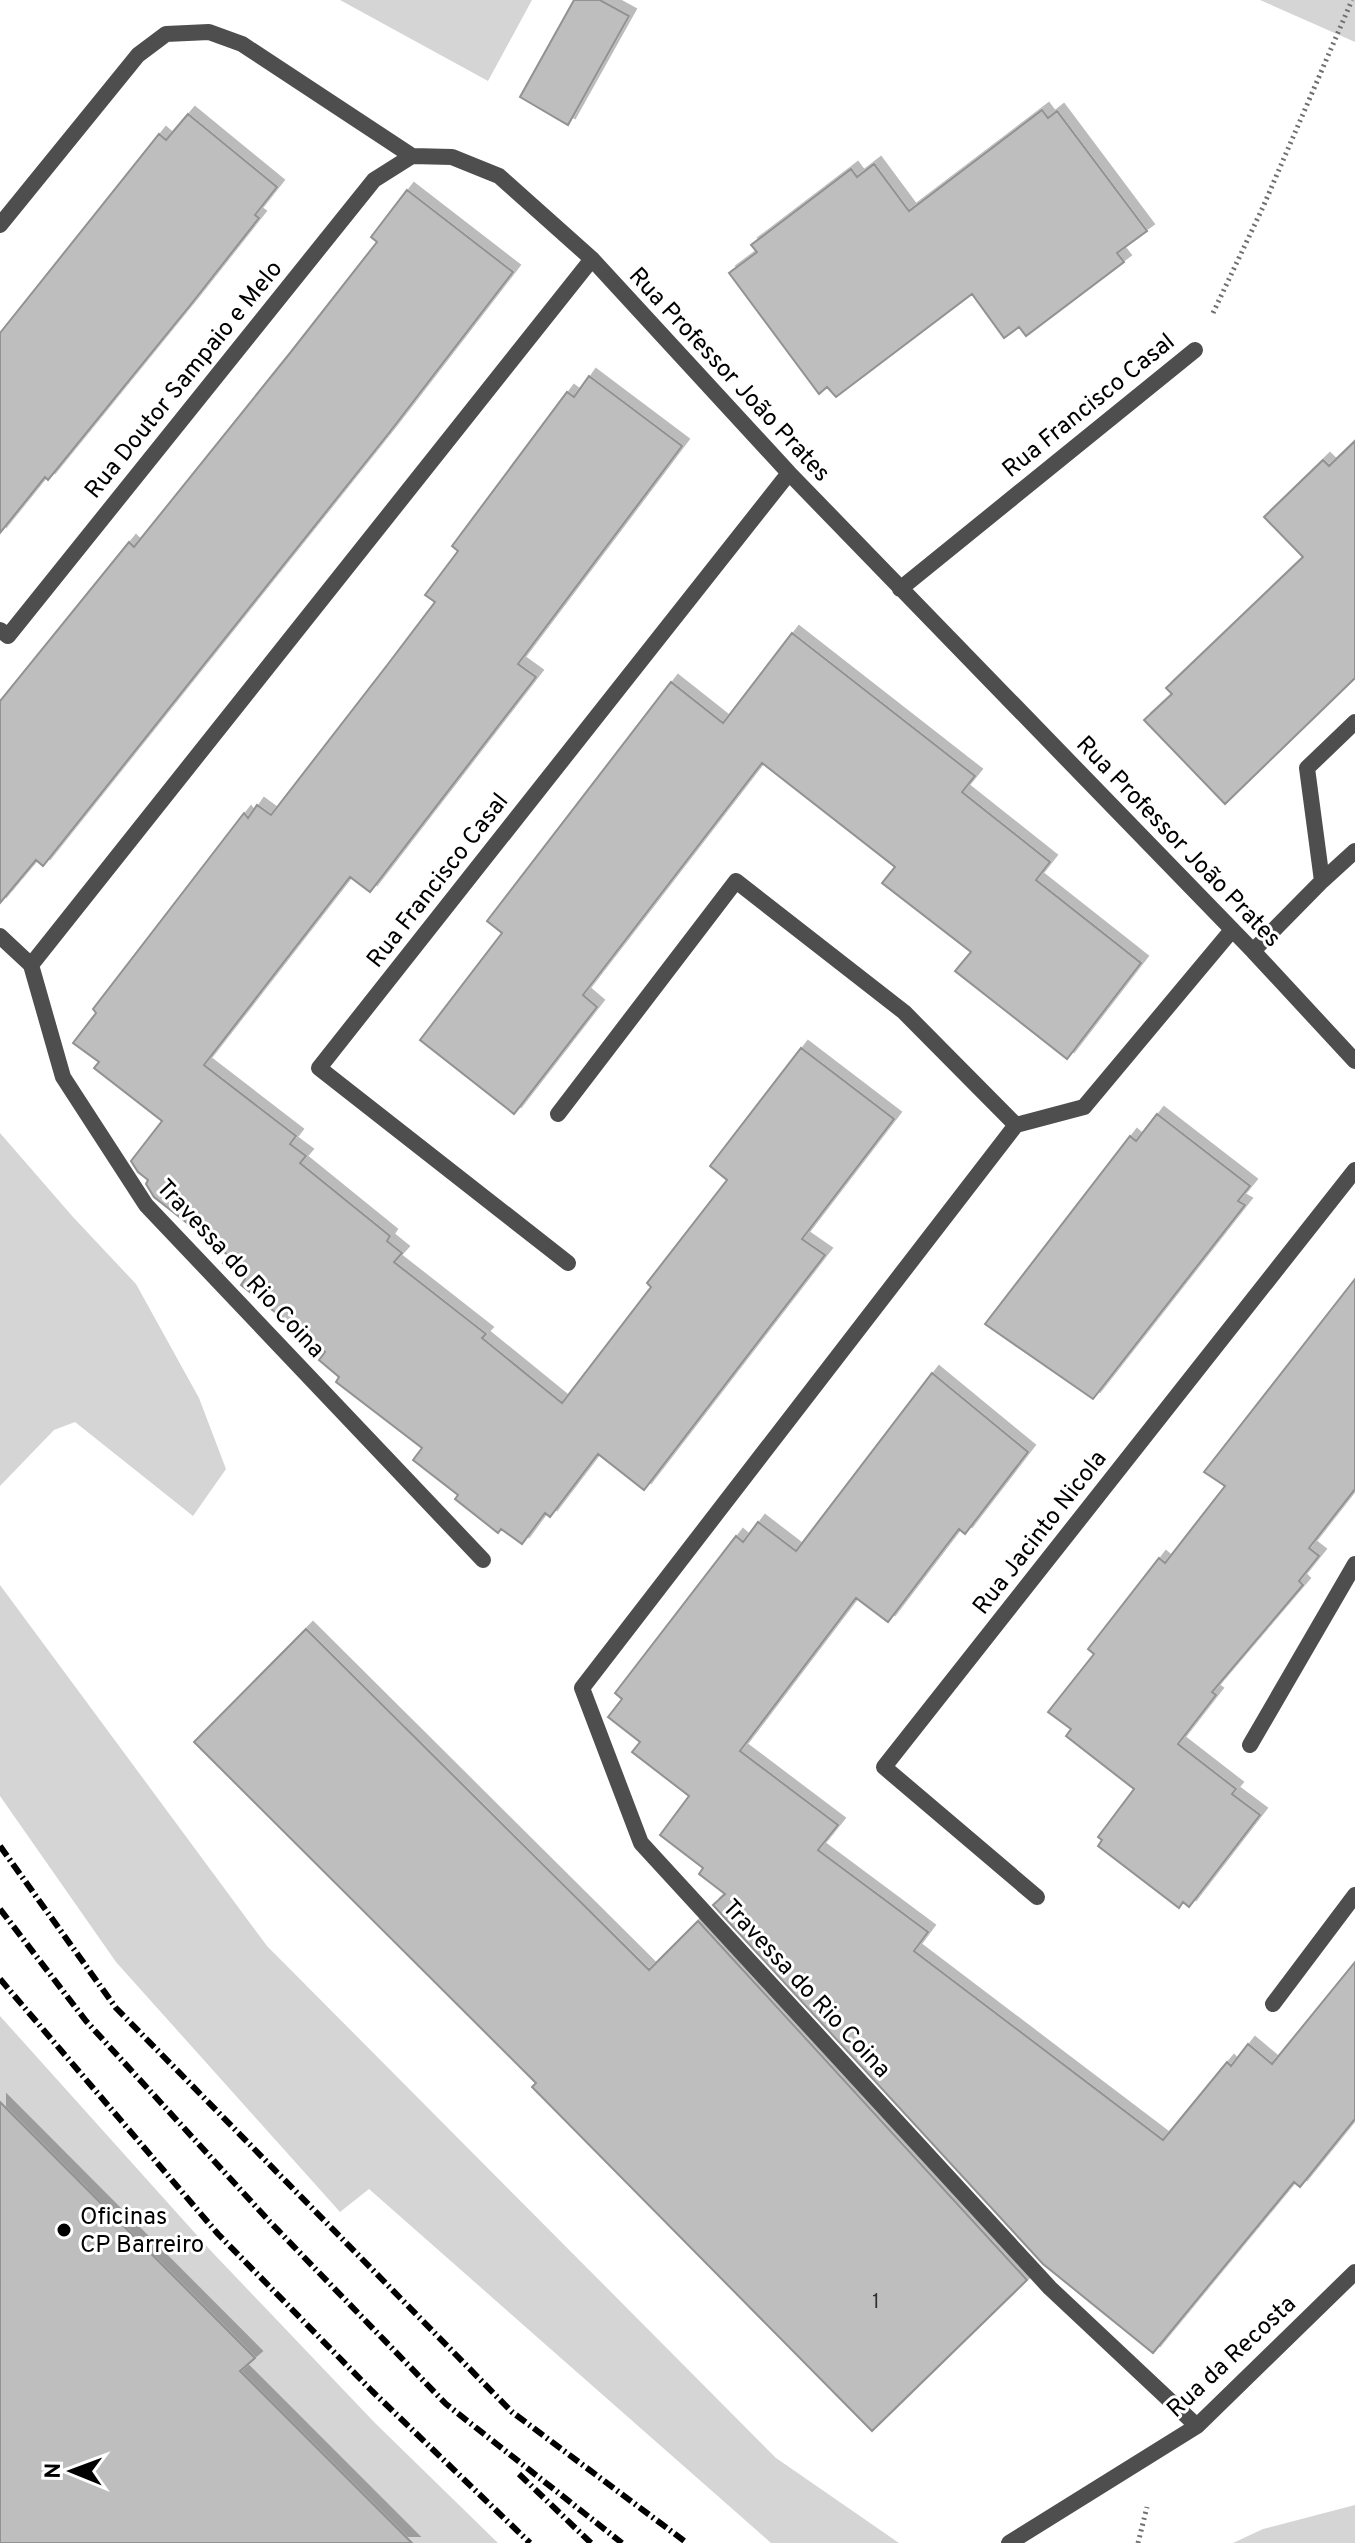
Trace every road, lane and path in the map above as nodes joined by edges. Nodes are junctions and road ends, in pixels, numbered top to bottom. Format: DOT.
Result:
graph roads {
  1 [pos="1352,0"];
  2 [pos="412,156"];
  3 [pos="0,225"];
  4 [pos="592,259"];
  5 [pos="1195,350"];
  6 [pos="789,473"];
  7 [pos="900,589"];
  8 [pos="0,630"];
  9 [pos="1355,722"];
  10 [pos="1355,851"];
  11 [pos="1322,881"];
  12 [pos="1232,930"];
  13 [pos="0,936"];
  14 [pos="1253,951"];
  15 [pos="31,965"];
  16 [pos="1355,1061"];
  17 [pos="558,1114"];
  18 [pos="1016,1125"];
  19 [pos="1355,1170"];
  20 [pos="568,1263"];
  21 [pos="483,1560"];
  22 [pos="1355,1564"];
  23 [pos="1250,1745"];
  24 [pos="1355,1895"];
  25 [pos="1037,1897"];
  26 [pos="1273,2004"];
  27 [pos="1355,2272"];
  28 [pos="1197,2426"];
  29 [pos="1009,2543"];
  1 -- 5 [label="path, Rua Francisco Casal"];
  2 -- 3 [label="street"];
  2 -- 4 [label="street, Rua Professor João Prates"];
  2 -- 8 [label="street, Rua Doutor Sampaio e Melo"];
  4 -- 6 [label="street, Rua Professor João Prates"];
  4 -- 15 [label="street"];
  5 -- 7 [label="street, Rua Francisco Casal"];
  6 -- 7 [label="street, Rua Professor João Prates"];
  6 -- 20 [label="street, Rua Francisco Casal"];
  7 -- 12 [label="street, Rua Professor João Prates"];
  9 -- 11 [label="street"];
  10 -- 11 [label="street"];
  11 -- 14 [label="street"];
  12 -- 14 [label="street, Rua Professor João Prates"];
  12 -- 18 [label="street"];
  13 -- 15 [label="street"];
  14 -- 16 [label="street, Rua Professor João Prates"];
  15 -- 21 [label="street, Travessa do Rio Coina"];
  17 -- 18 [label="street"];
  18 -- 28 [label="street, Travessa do Rio Coina"];
  19 -- 25 [label="street, Rua Jacinto Nicola"];
  22 -- 23 [label="street"];
  24 -- 26 [label="street"];
  27 -- 28 [label="street, Rua da Recosta"];
  28 -- 29 [label="street, Rua da Recosta"];
}
